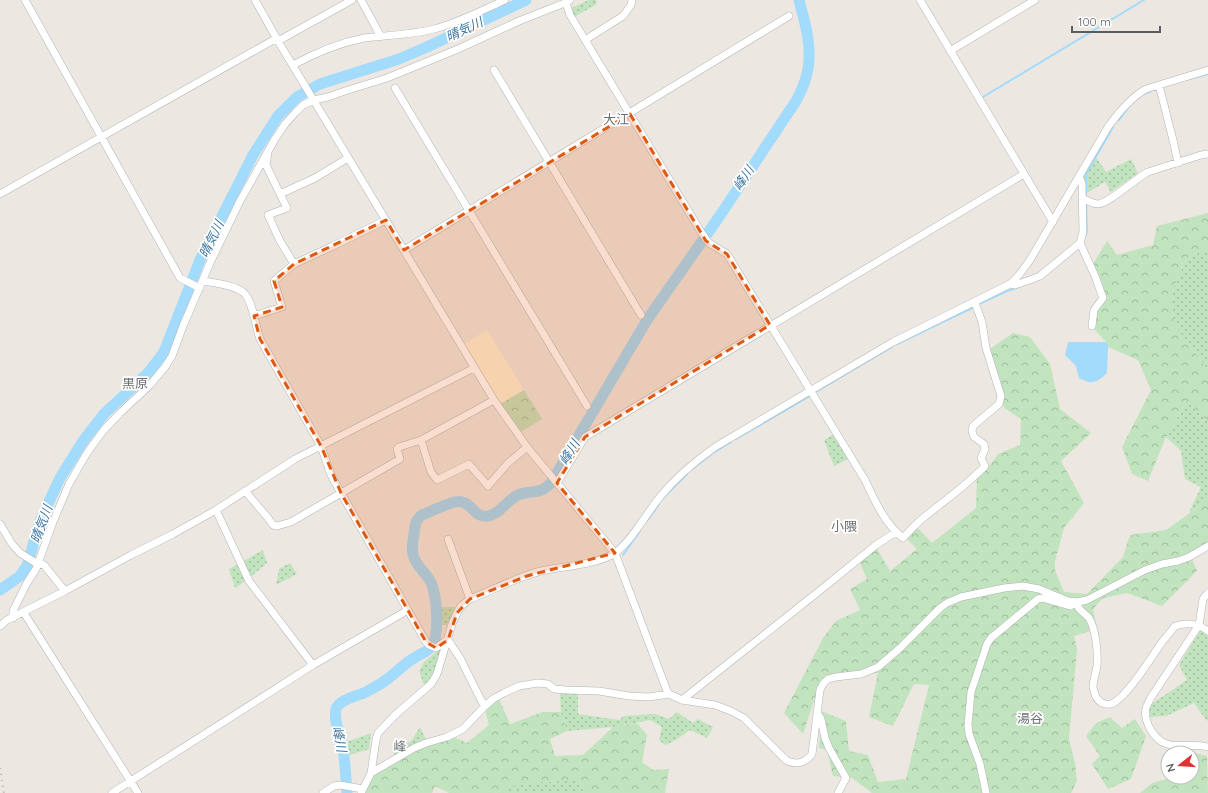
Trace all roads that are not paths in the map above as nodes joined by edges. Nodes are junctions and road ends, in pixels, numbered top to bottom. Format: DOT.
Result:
graph roads {
  1 [pos="25,0"];
  2 [pos="255,0"];
  3 [pos="352,0"];
  4 [pos="361,0"];
  5 [pos="505,0"];
  6 [pos="632,0"];
  7 [pos="920,0"];
  8 [pos="1035,0"];
  9 [pos="568,2"];
  10 [pos="789,16"];
  11 [pos="380,36"];
  12 [pos="278,40"];
  13 [pos="585,40"];
  14 [pos="950,51"];
  15 [pos="292,65"];
  16 [pos="494,70"];
  17 [pos="1208,70"];
  18 [pos="1158,85"];
  19 [pos="395,88"];
  20 [pos="313,100"];
  21 [pos="630,114"];
  22 [pos="101,137"];
  23 [pos="268,150"];
  24 [pos="1208,154"];
  25 [pos="348,158"];
  26 [pos="550,162"];
  27 [pos="1178,163"];
  28 [pos="1024,174"];
  29 [pos="1079,177"];
  30 [pos="0,194"];
  31 [pos="280,194"];
  32 [pos="1083,199"];
  33 [pos="469,210"];
  34 [pos="386,220"];
  35 [pos="1053,222"];
  36 [pos="1080,243"];
  37 [pos="404,250"];
  38 [pos="294,264"];
  39 [pos="1010,284"];
  40 [pos="200,285"];
  41 [pos="974,303"];
  42 [pos="641,314"];
  43 [pos="254,316"];
  44 [pos="770,325"];
  45 [pos="1092,326"];
  46 [pos="474,368"];
  47 [pos="810,391"];
  48 [pos="494,400"];
  49 [pos="587,406"];
  50 [pos="421,440"];
  51 [pos="321,446"];
  52 [pos="527,447"];
  53 [pos="557,483"];
  54 [pos="245,491"];
  55 [pos="341,493"];
  56 [pos="216,510"];
  57 [pos="0,524"];
  58 [pos="896,532"];
  59 [pos="448,539"];
  60 [pos="1208,546"];
  61 [pos="615,553"];
  62 [pos="37,563"];
  63 [pos="65,591"];
  64 [pos="1208,593"];
  65 [pos="470,599"];
  66 [pos="1078,602"];
  67 [pos="408,610"];
  68 [pos="24,613"];
  69 [pos="12,618"];
  70 [pos="1199,625"];
  71 [pos="0,626"];
  72 [pos="1208,631"];
  73 [pos="448,640"];
  74 [pos="313,664"];
  75 [pos="669,694"];
  76 [pos="682,700"];
  77 [pos="485,706"];
  78 [pos="817,712"];
  79 [pos="1208,747"];
  80 [pos="371,773"];
  81 [pos="131,781"];
  82 [pos="362,791"];
  83 [pos="112,793"];
  84 [pos="138,793"];
  85 [pos="323,793"];
  86 [pos="838,793"];
  87 [pos="986,793"];
  1 -- 22 [label="street"];
  2 -- 12 [label="street"];
  3 -- 12 [label="street"];
  4 -- 11 [label="street"];
  5 -- 11 [label="street"];
  6 -- 13 [label="street"];
  7 -- 14 [label="street"];
  8 -- 14 [label="street"];
  9 -- 13 [label="street"];
  9 -- 20 [label="street"];
  10 -- 21 [label="street"];
  11 -- 15 [label="street"];
  12 -- 15 [label="street"];
  12 -- 22 [label="street"];
  13 -- 21 [label="street"];
  14 -- 28 [label="street"];
  15 -- 20 [label="street"];
  16 -- 26 [label="street"];
  17 -- 18 [label="street"];
  18 -- 27 [label="street"];
  18 -- 29 [label="street"];
  19 -- 33 [label="street"];
  20 -- 23 [label="street"];
  20 -- 25 [label="street"];
  21 -- 26 [label="street"];
  21 -- 44 [label="street"];
  22 -- 30 [label="street"];
  22 -- 40 [label="street"];
  23 -- 31 [label="street"];
  23 -- 40 [label="street"];
  24 -- 27 [label="street"];
  25 -- 31 [label="street"];
  25 -- 34 [label="street"];
  26 -- 33 [label="street"];
  26 -- 42 [label="street"];
  27 -- 32 [label="street"];
  28 -- 35 [label="street"];
  28 -- 44 [label="street"];
  29 -- 32 [label="street"];
  29 -- 35 [label="street"];
  31 -- 38 [label="street"];
  32 -- 36 [label="street"];
  33 -- 37 [label="street"];
  33 -- 49 [label="street"];
  34 -- 37 [label="street"];
  34 -- 38 [label="street"];
  35 -- 39 [label="street"];
  36 -- 39 [label="street"];
  36 -- 45 [label="street"];
  37 -- 46 [label="street"];
  38 -- 43 [label="street"];
  39 -- 41 [label="street"];
  40 -- 43 [label="street"];
  40 -- 62 [label="street"];
  41 -- 47 [label="street"];
  41 -- 58 [label="street"];
  43 -- 51 [label="street"];
  44 -- 47 [label="street"];
  44 -- 53 [label="street"];
  46 -- 48 [label="street"];
  46 -- 51 [label="street"];
  47 -- 58 [label="street"];
  47 -- 61 [label="street"];
  48 -- 50 [label="street"];
  48 -- 52 [label="street"];
  50 -- 52 [label="street"];
  50 -- 55 [label="street"];
  51 -- 54 [label="street"];
  51 -- 55 [label="street"];
  52 -- 53 [label="street"];
  53 -- 61 [label="street"];
  54 -- 55 [label="street"];
  54 -- 56 [label="street"];
  55 -- 67 [label="street"];
  56 -- 63 [label="street"];
  56 -- 74 [label="street"];
  57 -- 62 [label="street"];
  58 -- 76 [label="street"];
  59 -- 65 [label="street"];
  60 -- 66 [label="street"];
  61 -- 65 [label="street"];
  61 -- 75 [label="street"];
  62 -- 63 [label="street"];
  62 -- 69 [label="street"];
  63 -- 68 [label="street"];
  64 -- 70 [label="street"];
  65 -- 73 [label="street"];
  66 -- 70 [label="street"];
  66 -- 78 [label="street"];
  66 -- 87 [label="street"];
  67 -- 73 [label="street"];
  67 -- 74 [label="street"];
  68 -- 69 [label="street"];
  68 -- 81 [label="street"];
  69 -- 71 [label="street"];
  70 -- 72 [label="street"];
  70 -- 79 [label="street"];
  73 -- 77 [label="street"];
  73 -- 80 [label="street"];
  74 -- 81 [label="street"];
  75 -- 76 [label="street"];
  75 -- 77 [label="street"];
  76 -- 78 [label="street"];
  77 -- 80 [label="street"];
  78 -- 86 [label="street"];
  80 -- 82 [label="street"];
  81 -- 83 [label="street"];
  81 -- 84 [label="street"];
  82 -- 85 [label="street"];
}
